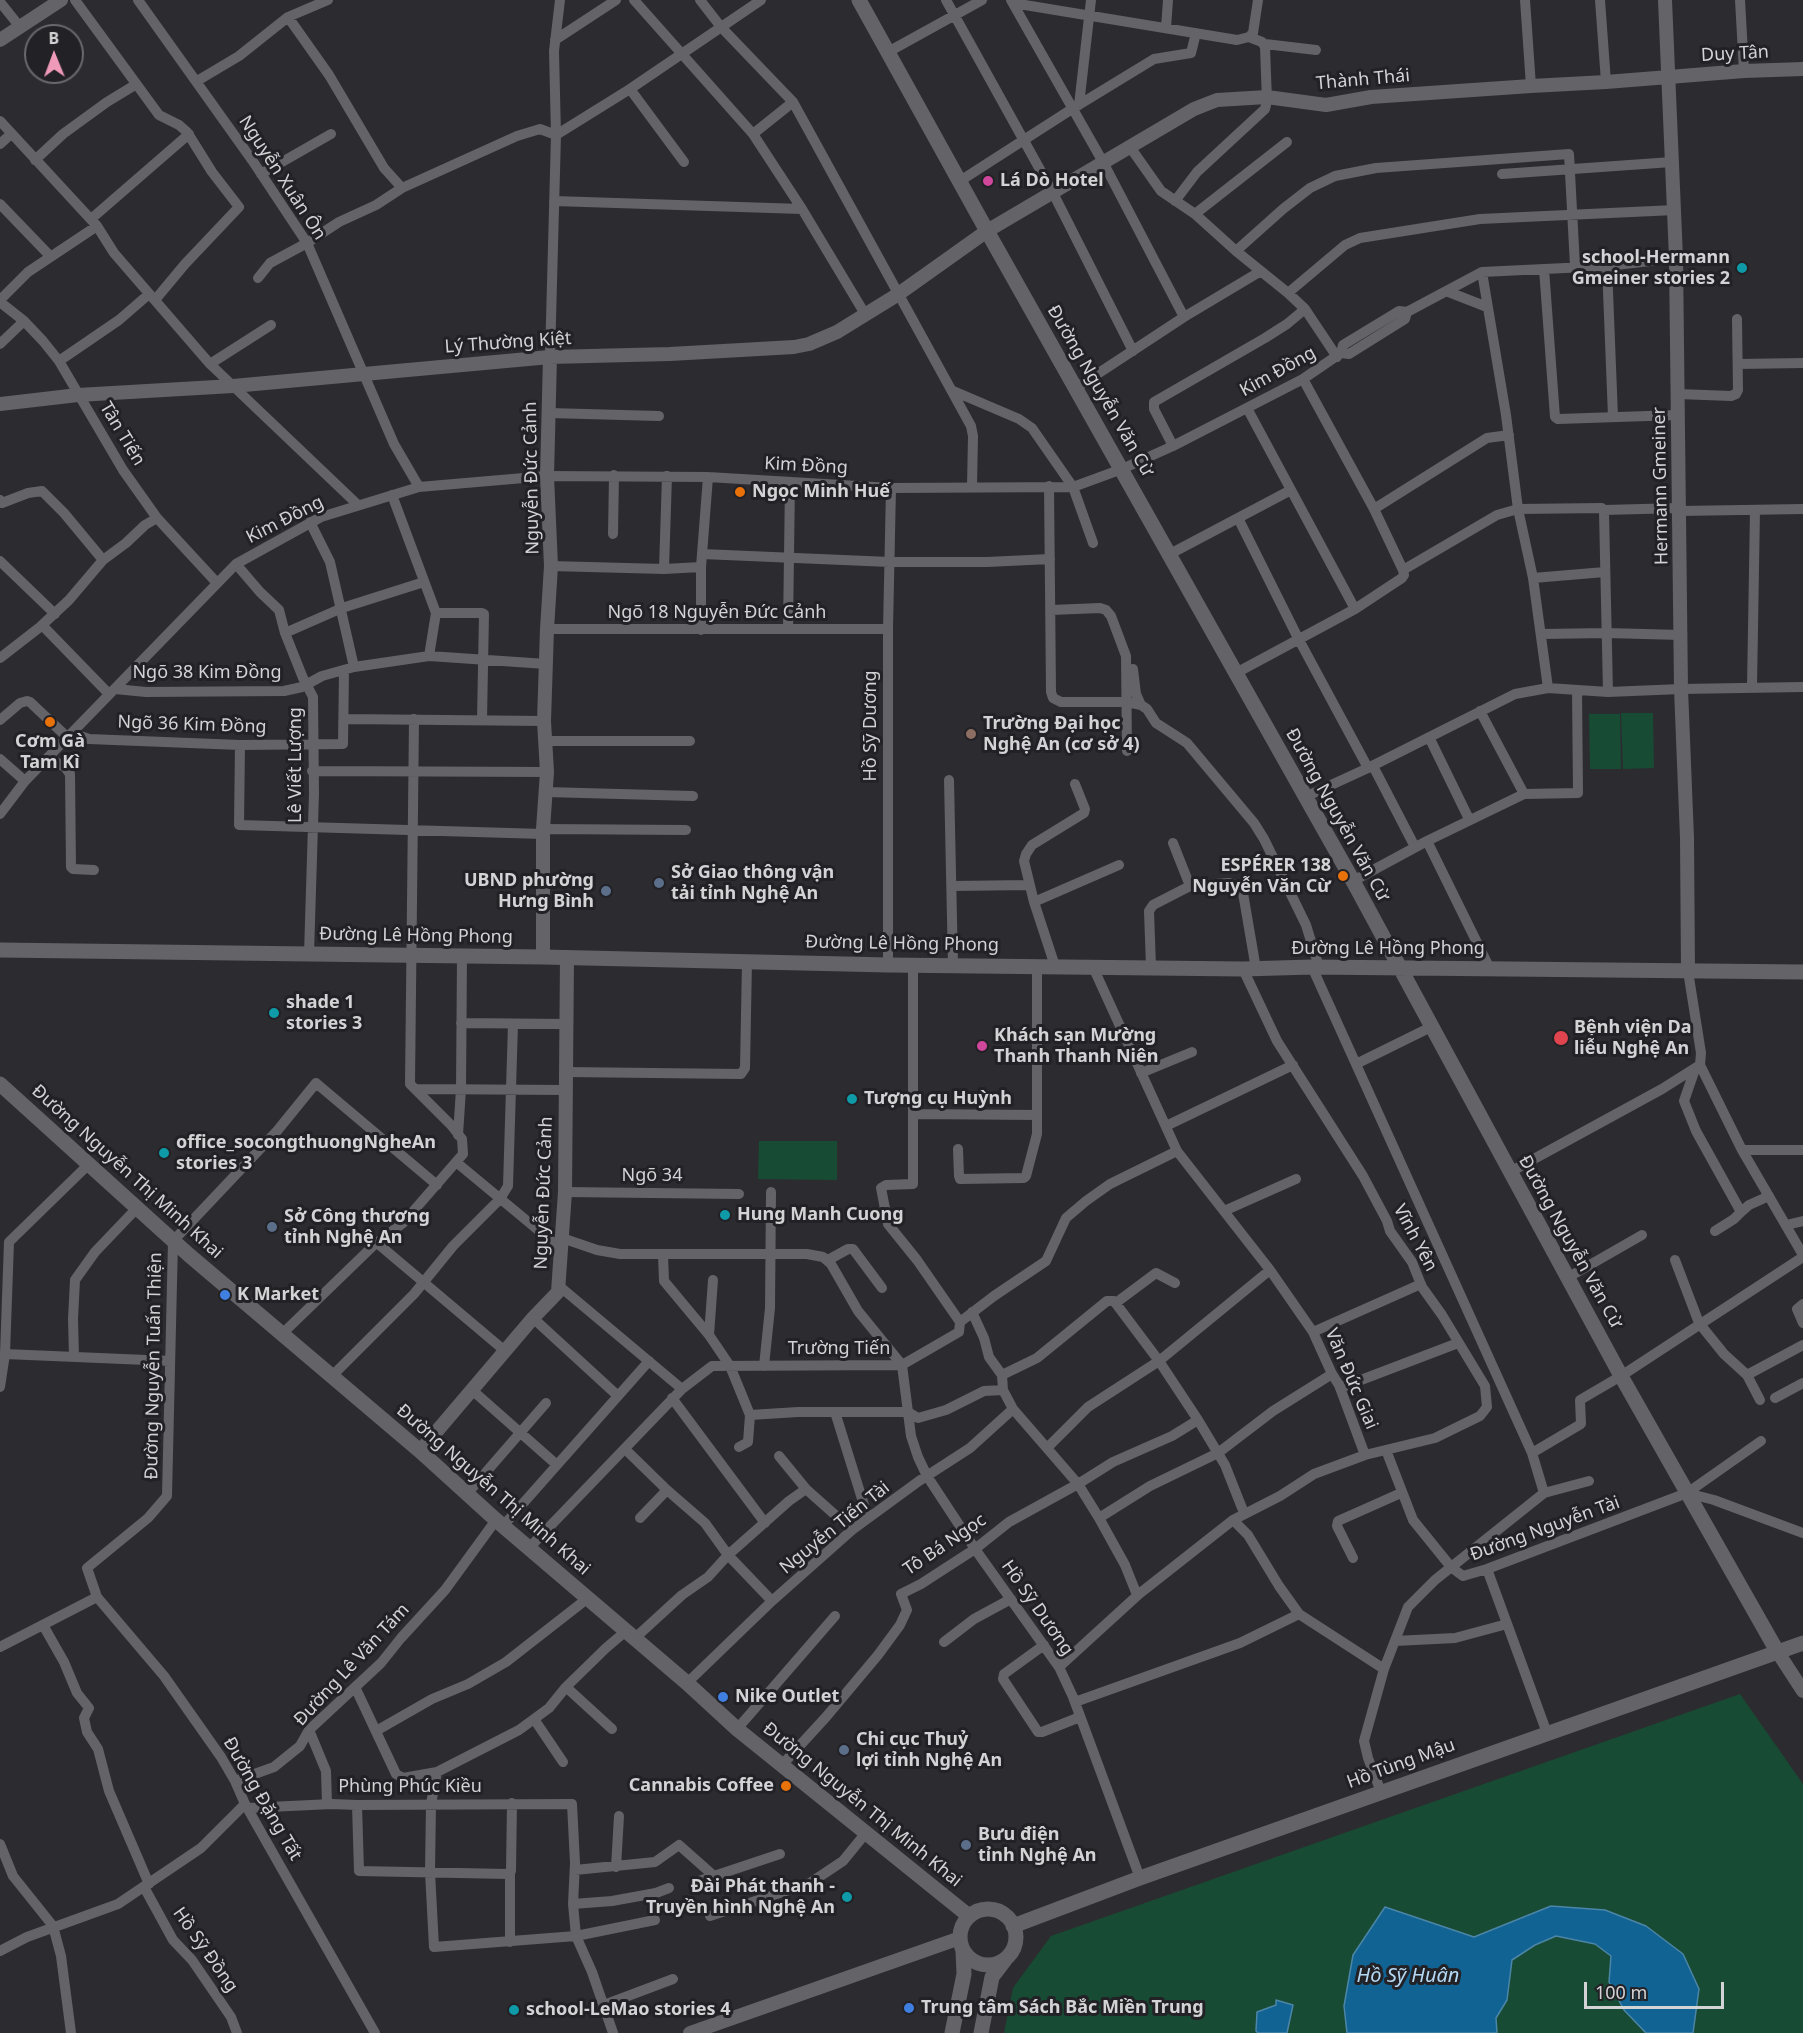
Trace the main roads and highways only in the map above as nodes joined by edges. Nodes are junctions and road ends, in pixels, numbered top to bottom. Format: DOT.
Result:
graph roads {
  1 [pos="859,0"];
  2 [pos="0,950"];
  3 [pos="1400,969"];
  4 [pos="1803,972"];
  5 [pos="0,1084"];
  6 [pos="1803,1642"];
  7 [pos="1777,1651"];
  8 [pos="969,1916"];
  9 [pos="1014,1926"];
  10 [pos="962,1945"];
  11 [pos="1007,1957"];
  12 [pos="952,2033"];
  13 [pos="981,2033"];
  1 -- 3 [label="main road, Đường Nguyễn Văn Cừ"];
  2 -- 3 [label="main road, Đường Lê Hồng Phong"];
  3 -- 4 [label="main road, Đường Lê Hồng Phong"];
  3 -- 7 [label="main road, Đường Nguyễn Văn Cừ"];
  5 -- 8 [label="main road, Đường Nguyễn Thị Minh Khai"];
  6 -- 7 [label="main road, Hồ Tùng Mậu"];
  7 -- 9 [label="main road, Hồ Tùng Mậu"];
  8 -- 9 [label="main road"];
  8 -- 10 [label="main road"];
  9 -- 11 [label="main road"];
  10 -- 11 [label="main road"];
  10 -- 12 [label="main road"];
  11 -- 13 [label="main road"];
}
